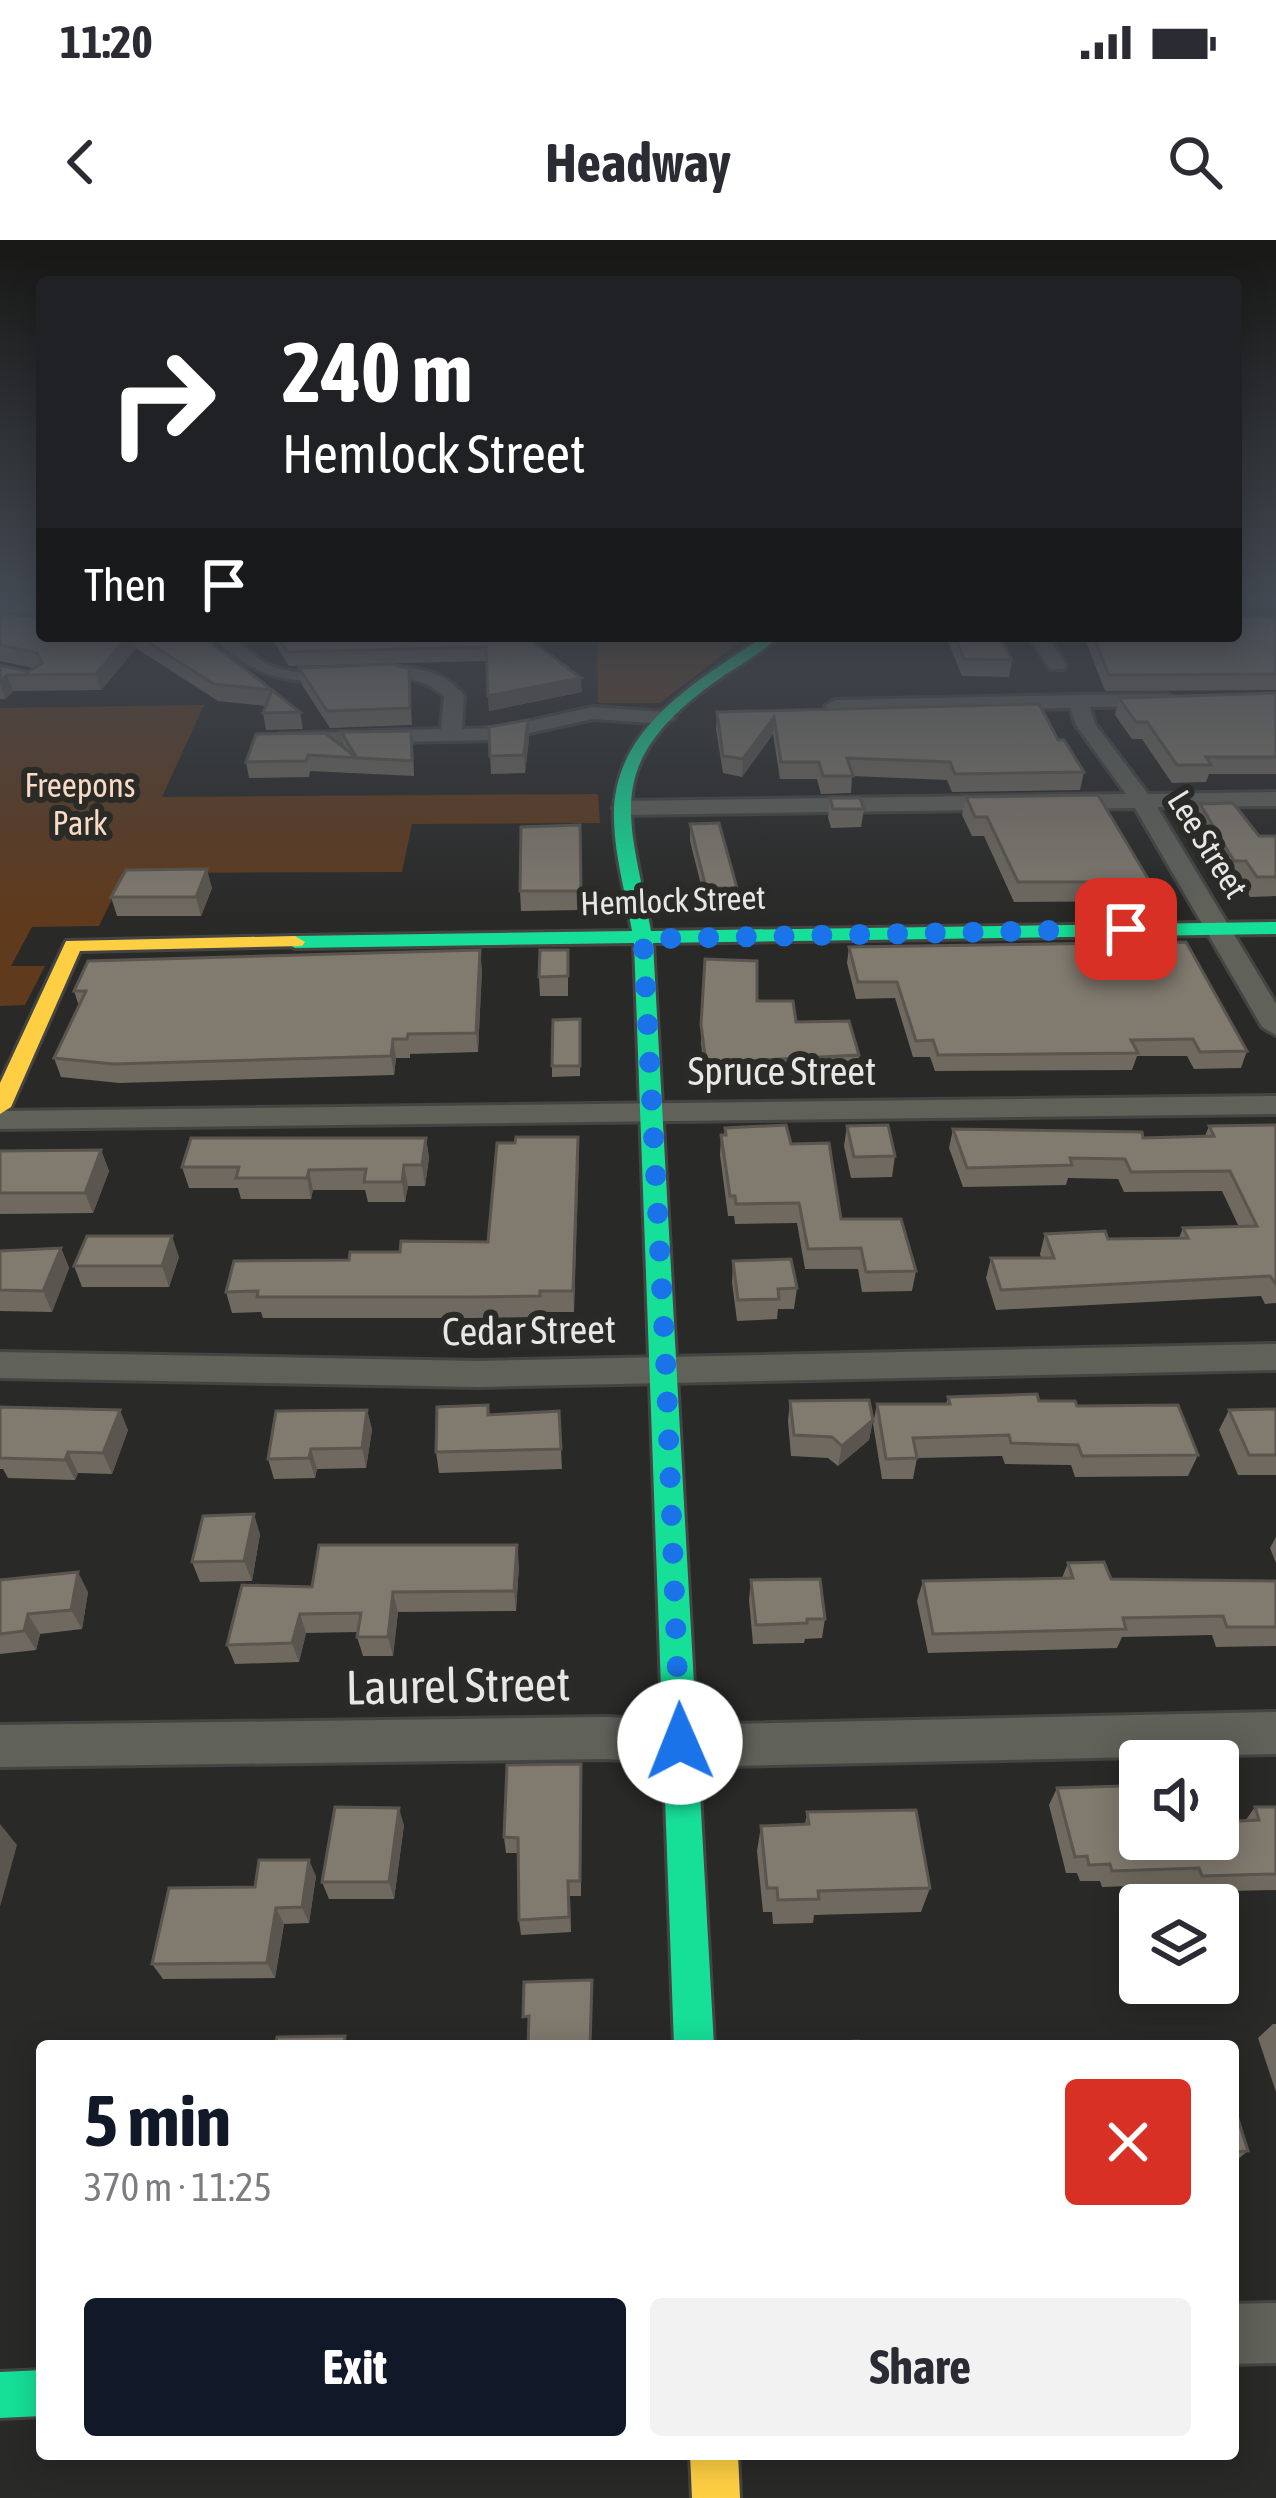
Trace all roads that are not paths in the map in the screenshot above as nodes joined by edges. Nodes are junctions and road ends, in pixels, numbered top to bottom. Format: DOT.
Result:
graph roads {
  1 [pos="453,706"];
  2 [pos="680,706"];
  3 [pos="1082,706"];
  4 [pos="665,718"];
  5 [pos="451,735"];
  6 [pos="259,739"];
  7 [pos="1276,800"];
  8 [pos="1143,802"];
  9 [pos="623,808"];
  10 [pos="1221,928"];
  11 [pos="1276,928"];
  12 [pos="643,939"];
  13 [pos="1276,1027"];
  14 [pos="1276,1105"];
  15 [pos="0,1107"];
  16 [pos="652,1111"];
  17 [pos="0,1120"];
  18 [pos="1276,1357"];
  19 [pos="0,1365"];
  20 [pos="666,1369"];
  21 [pos="1276,1733"];
  22 [pos="680,1742"];
  23 [pos="0,1746"];
  24 [pos="694,2040"];
  25 [pos="1276,2333"];
  26 [pos="1239,2334"];
  27 [pos="36,2392"];
  28 [pos="0,2395"];
  29 [pos="714,2460"];
  30 [pos="716,2498"];
  1 -- 5 [label="street"];
  2 -- 4 [label="street"];
  3 -- 8 [label="street, Lee Street"];
  4 -- 5 [label="street"];
  4 -- 9 [label="street"];
  5 -- 6 [label="street"];
  7 -- 8 [label="street"];
  8 -- 9 [label="street"];
  8 -- 10 [label="street, Lee Street"];
  9 -- 12 [label="street"];
  10 -- 11 [label="street, Hemlock Street"];
  10 -- 12 [label="street, Hemlock Street"];
  10 -- 13 [label="street, Lee Street"];
  12 -- 15 [label="street, Hemlock Street"];
  12 -- 16 [label="street"];
  14 -- 16 [label="street, Spruce Street"];
  16 -- 17 [label="street, Spruce Street"];
  16 -- 20 [label="street"];
  18 -- 20 [label="street, Cedar Street"];
  19 -- 20 [label="street, Cedar Street"];
  20 -- 22 [label="street"];
  21 -- 22 [label="street, Laurel Street"];
  22 -- 23 [label="street, Laurel Street"];
  22 -- 24 [label="street"];
  25 -- 26 [label="street"];
  27 -- 28 [label="street"];
  29 -- 30 [label="street"];
}
